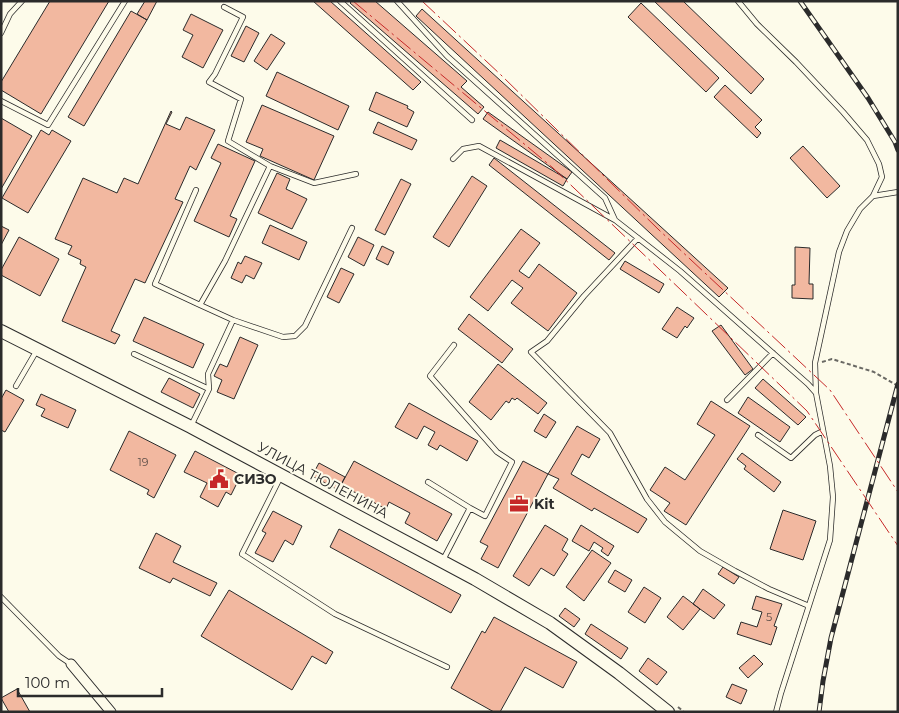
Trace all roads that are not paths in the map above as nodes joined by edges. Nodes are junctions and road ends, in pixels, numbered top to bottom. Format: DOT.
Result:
graph roads {
  1 [pos="22,1"];
  2 [pos="124,1"];
  3 [pos="340,1"];
  4 [pos="397,1"];
  5 [pos="738,1"];
  6 [pos="224,7"];
  7 [pos="1,33"];
  8 [pos="1,101"];
  9 [pos="472,120"];
  10 [pos="453,159"];
  11 [pos="270,166"];
  12 [pos="356,174"];
  13 [pos="196,190"];
  14 [pos="898,192"];
  15 [pos="873,196"];
  16 [pos="615,220"];
  17 [pos="352,228"];
  18 [pos="638,238"];
  19 [pos="200,305"];
  20 [pos="233,320"];
  21 [pos="1,331"];
  22 [pos="454,345"];
  23 [pos="37,349"];
  24 [pos="773,353"];
  25 [pos="134,354"];
  26 [pos="16,386"];
  27 [pos="208,389"];
  28 [pos="816,393"];
  29 [pos="727,400"];
  30 [pos="191,427"];
  31 [pos="824,431"];
  32 [pos="758,435"];
  33 [pos="282,475"];
  34 [pos="428,482"];
  35 [pos="470,508"];
  36 [pos="443,562"];
  37 [pos="1,597"];
  38 [pos="809,606"];
  39 [pos="72,664"];
  40 [pos="447,667"];
  41 [pos="111,712"];
  42 [pos="668,712"];
  43 [pos="776,712"];
  1 -- 7 [label="lane"];
  2 -- 8 [label="lane"];
  3 -- 9 [label="lane"];
  4 -- 16 [label="lane"];
  5 -- 15 [label="lane"];
  6 -- 11 [label="lane"];
  10 -- 16 [label="lane"];
  11 -- 12 [label="lane"];
  11 -- 19 [label="lane"];
  13 -- 19 [label="lane"];
  14 -- 15 [label="lane"];
  15 -- 28 [label="lane"];
  16 -- 18 [label="lane"];
  17 -- 20 [label="lane"];
  18 -- 24 [label="lane"];
  18 -- 38 [label="lane"];
  19 -- 20 [label="lane"];
  20 -- 27 [label="lane"];
  21 -- 23 [label="main road, УЛИЦА ТЮЛЕНИНА"];
  22 -- 35 [label="lane"];
  23 -- 26 [label="lane"];
  23 -- 30 [label="main road, УЛИЦА ТЮЛЕНИНА"];
  24 -- 28 [label="lane"];
  24 -- 29 [label="lane"];
  25 -- 27 [label="lane"];
  27 -- 30 [label="lane"];
  28 -- 31 [label="lane"];
  30 -- 33 [label="main road, УЛИЦА ТЮЛЕНИНА"];
  31 -- 32 [label="lane"];
  31 -- 38 [label="lane"];
  33 -- 36 [label="main road, УЛИЦА ТЮЛЕНИНА"];
  33 -- 40 [label="lane"];
  34 -- 35 [label="lane"];
  35 -- 36 [label="lane"];
  36 -- 42 [label="main road, УЛИЦА ТЮЛЕНИНА"];
  37 -- 39 [label="lane"];
  38 -- 43 [label="lane"];
  39 -- 41 [label="street"];
}
